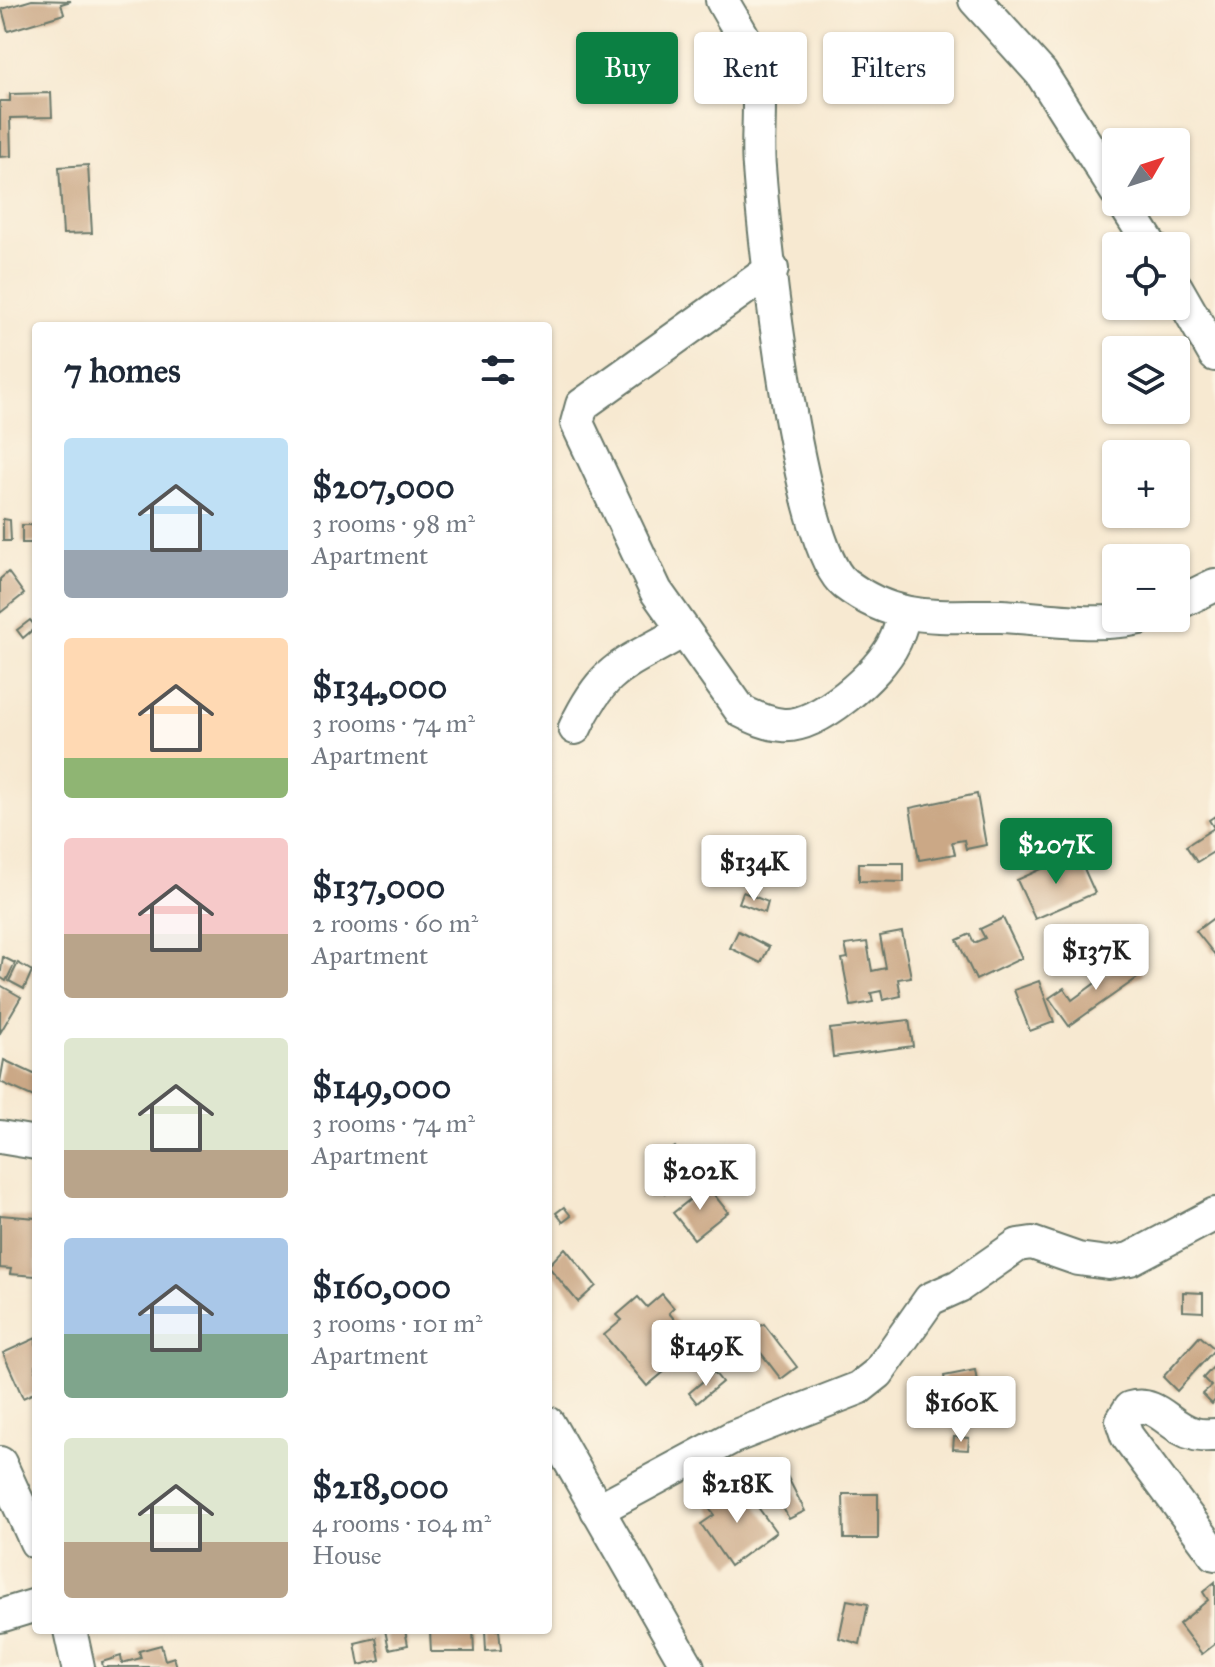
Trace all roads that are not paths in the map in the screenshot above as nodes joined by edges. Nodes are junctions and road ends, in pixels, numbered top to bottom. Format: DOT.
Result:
graph roads {
  1 [pos="722,0"];
  2 [pos="975,0"];
  3 [pos="1102,169"];
  4 [pos="772,269"];
  5 [pos="1190,311"];
  6 [pos="1215,355"];
  7 [pos="1215,585"];
  8 [pos="1190,597"];
  9 [pos="905,614"];
  10 [pos="1102,623"];
  11 [pos="683,631"];
  12 [pos="575,728"];
  13 [pos="0,1137"];
  14 [pos="32,1142"];
  15 [pos="1215,1214"];
  16 [pos="1215,1435"];
  17 [pos="552,1440"];
  18 [pos="0,1463"];
  19 [pos="597,1510"];
  20 [pos="32,1533"];
  21 [pos="1215,1554"];
  22 [pos="32,1606"];
  23 [pos="0,1616"];
  24 [pos="71,1634"];
  25 [pos="78,1667"];
  26 [pos="688,1667"];
  1 -- 4 [label="street"];
  2 -- 3 [label="street"];
  4 -- 9 [label="street"];
  4 -- 11 [label="street"];
  5 -- 6 [label="street"];
  7 -- 8 [label="street"];
  9 -- 10 [label="street"];
  9 -- 11 [label="street"];
  11 -- 12 [label="street"];
  13 -- 14 [label="street"];
  15 -- 19 [label="street"];
  16 -- 21 [label="street"];
  17 -- 19 [label="street"];
  18 -- 20 [label="street"];
  19 -- 26 [label="street"];
  22 -- 23 [label="street"];
  24 -- 25 [label="street"];
}
